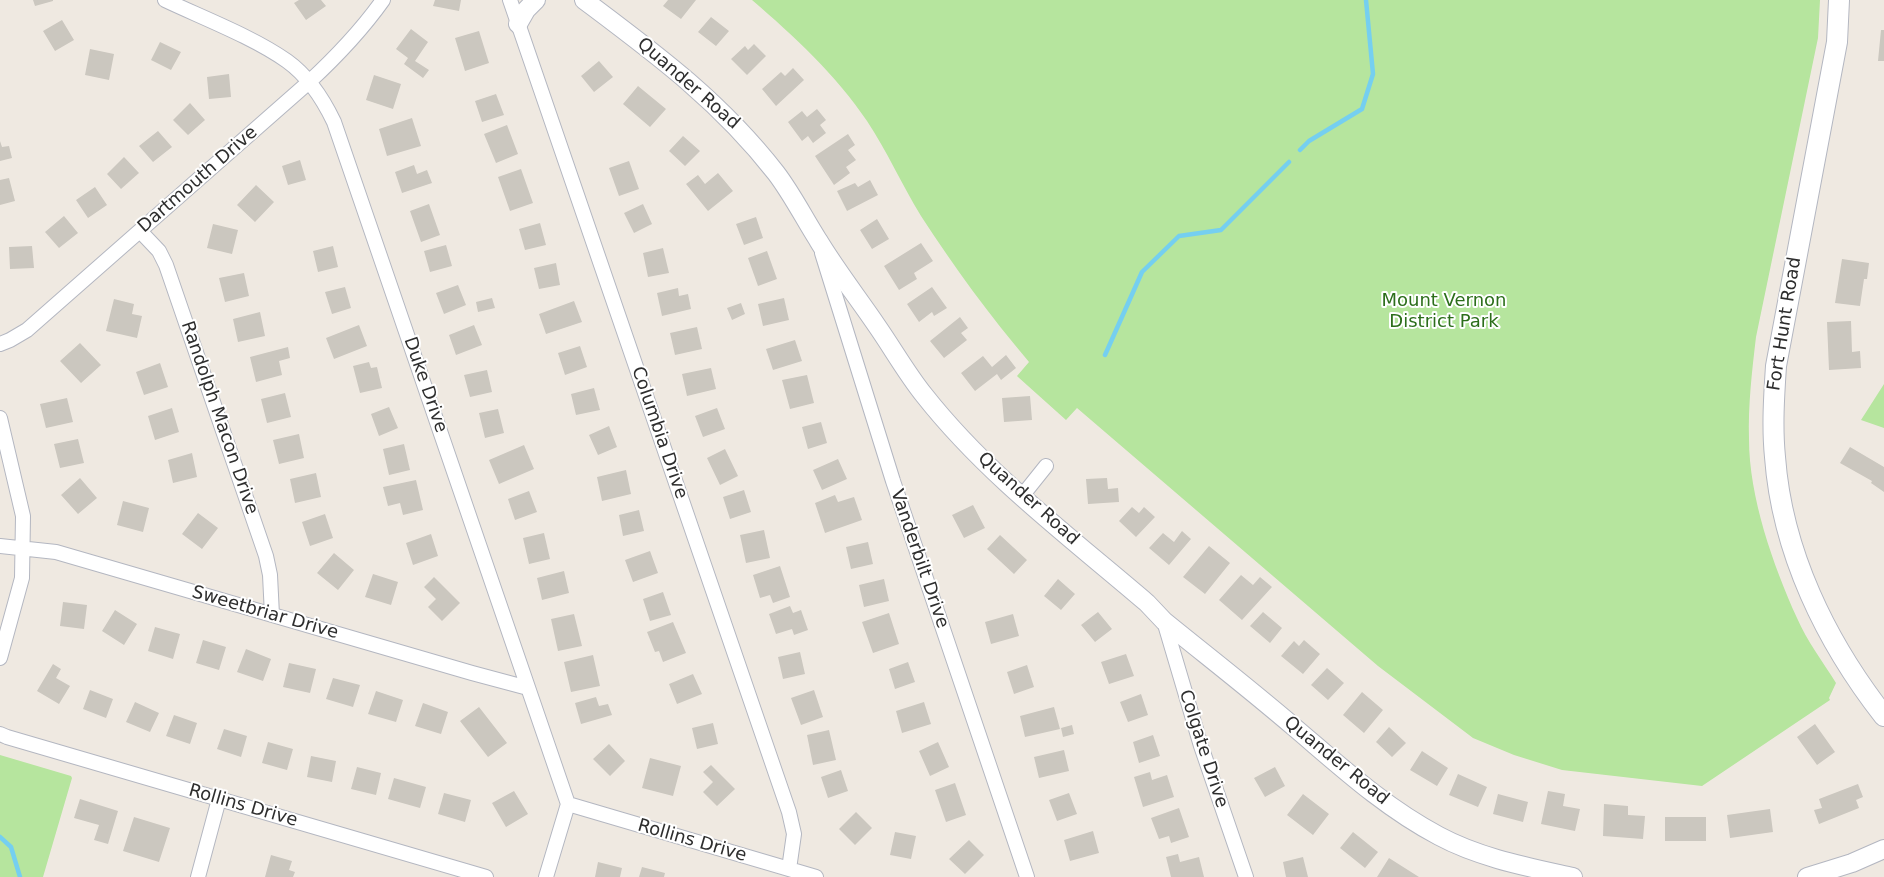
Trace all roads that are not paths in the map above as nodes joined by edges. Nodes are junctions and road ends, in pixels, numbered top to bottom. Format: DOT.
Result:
graph roads {
  1 [pos="165,0"];
  2 [pos="382,0"];
  3 [pos="510,0"];
  4 [pos="536,0"];
  5 [pos="584,0"];
  6 [pos="1840,0"];
  7 [pos="518,24"];
  8 [pos="309,82"];
  9 [pos="140,231"];
  10 [pos="818,240"];
  11 [pos="0,344"];
  12 [pos="0,418"];
  13 [pos="1046,466"];
  14 [pos="1022,496"];
  15 [pos="0,546"];
  16 [pos="22,549"];
  17 [pos="272,615"];
  18 [pos="1164,621"];
  19 [pos="1,654"];
  20 [pos="528,688"];
  21 [pos="1884,716"];
  22 [pos="0,734"];
  23 [pos="219,799"];
  24 [pos="568,804"];
  25 [pos="1884,849"];
  26 [pos="788,869"];
  27 [pos="198,877"];
  28 [pos="486,877"];
  29 [pos="546,877"];
  30 [pos="816,877"];
  31 [pos="1027,877"];
  32 [pos="1246,877"];
  33 [pos="1573,877"];
  34 [pos="1807,877"];
  1 -- 8 [label="street, Duke Drive"];
  2 -- 8 [label="street, Dartmouth Drive"];
  3 -- 7 [label="street, Columbia Drive"];
  4 -- 7 [label="street"];
  5 -- 10 [label="street, Quander Road"];
  6 -- 21 [label="main road, Fort Hunt Road"];
  7 -- 26 [label="street, Columbia Drive"];
  8 -- 9 [label="street, Dartmouth Drive"];
  8 -- 20 [label="street, Duke Drive"];
  9 -- 11 [label="street, Dartmouth Drive"];
  9 -- 17 [label="street, Randolph Macon Drive"];
  10 -- 14 [label="street, Quander Road"];
  10 -- 31 [label="street, Vanderbilt Drive"];
  12 -- 16 [label="street"];
  13 -- 14 [label="street"];
  14 -- 18 [label="street, Quander Road"];
  15 -- 16 [label="street, Sweetbriar Drive"];
  16 -- 17 [label="street, Sweetbriar Drive"];
  16 -- 19 [label="street"];
  17 -- 20 [label="street, Sweetbriar Drive"];
  18 -- 32 [label="street, Colgate Drive"];
  18 -- 33 [label="street, Quander Road"];
  20 -- 24 [label="street, Duke Drive"];
  22 -- 23 [label="street, Rollins Drive"];
  23 -- 27 [label="street"];
  23 -- 28 [label="street, Rollins Drive"];
  24 -- 26 [label="street, Rollins Drive"];
  24 -- 29 [label="street"];
  25 -- 34 [label="street"];
  26 -- 30 [label="street, Rollins Drive"];
}
